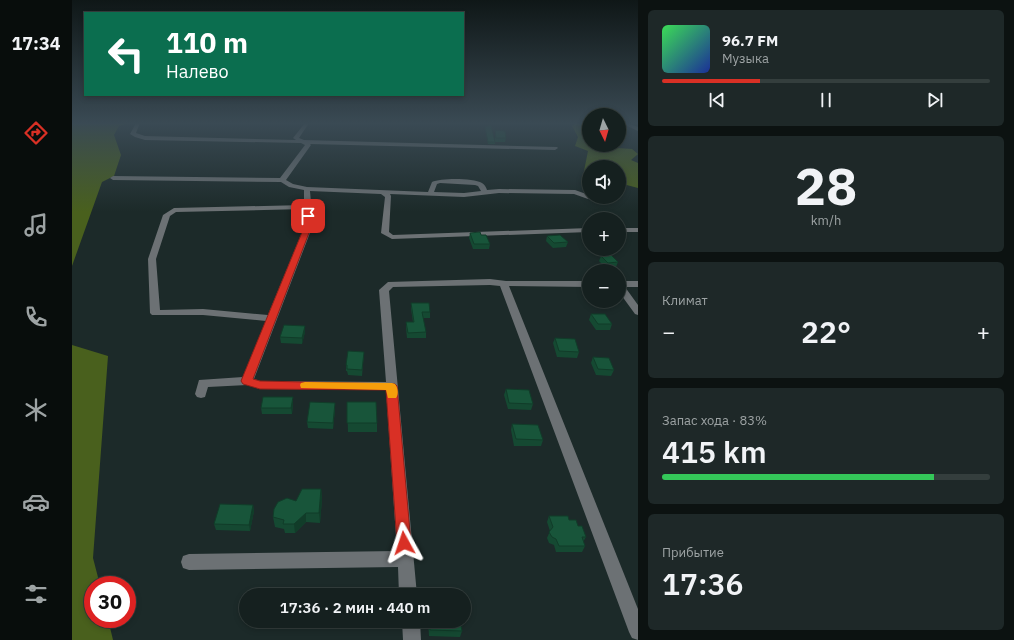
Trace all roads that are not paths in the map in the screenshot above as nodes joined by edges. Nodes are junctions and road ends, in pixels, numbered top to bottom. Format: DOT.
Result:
graph roads {
  1 [pos="302,153"];
  2 [pos="113,178"];
  3 [pos="282,180"];
  4 [pos="307,189"];
  5 [pos="383,192"];
  6 [pos="485,192"];
  7 [pos="430,194"];
  8 [pos="582,195"];
  9 [pos="308,207"];
  10 [pos="582,230"];
  11 [pos="626,230"];
  12 [pos="638,230"];
  13 [pos="506,284"];
  14 [pos="582,284"];
  15 [pos="638,284"];
  16 [pos="626,285"];
  17 [pos="626,295"];
  18 [pos="638,312"];
  19 [pos="271,318"];
  20 [pos="247,381"];
  21 [pos="392,386"];
  22 [pos="201,394"];
  23 [pos="406,559"];
  24 [pos="189,562"];
  25 [pos="408,588"];
  26 [pos="411,628"];
  27 [pos="638,632"];
  28 [pos="412,640"];
  1 -- 3 [label="street"];
  2 -- 3 [label="street"];
  3 -- 4 [label="street"];
  4 -- 5 [label="street"];
  4 -- 9 [label="street"];
  5 -- 7 [label="street"];
  5 -- 10 [label="street"];
  6 -- 7 [label="street"];
  6 -- 7 [label="street"];
  6 -- 8 [label="street"];
  9 -- 19 [label="street"];
  9 -- 19 [label="street"];
  11 -- 12 [label="street"];
  13 -- 14 [label="street"];
  13 -- 21 [label="street"];
  13 -- 27 [label="street"];
  15 -- 16 [label="street"];
  17 -- 18 [label="street"];
  19 -- 20 [label="street"];
  20 -- 21 [label="street"];
  20 -- 22 [label="street"];
  21 -- 23 [label="street"];
  23 -- 24 [label="street"];
  23 -- 25 [label="street"];
  26 -- 28 [label="street"];
}
